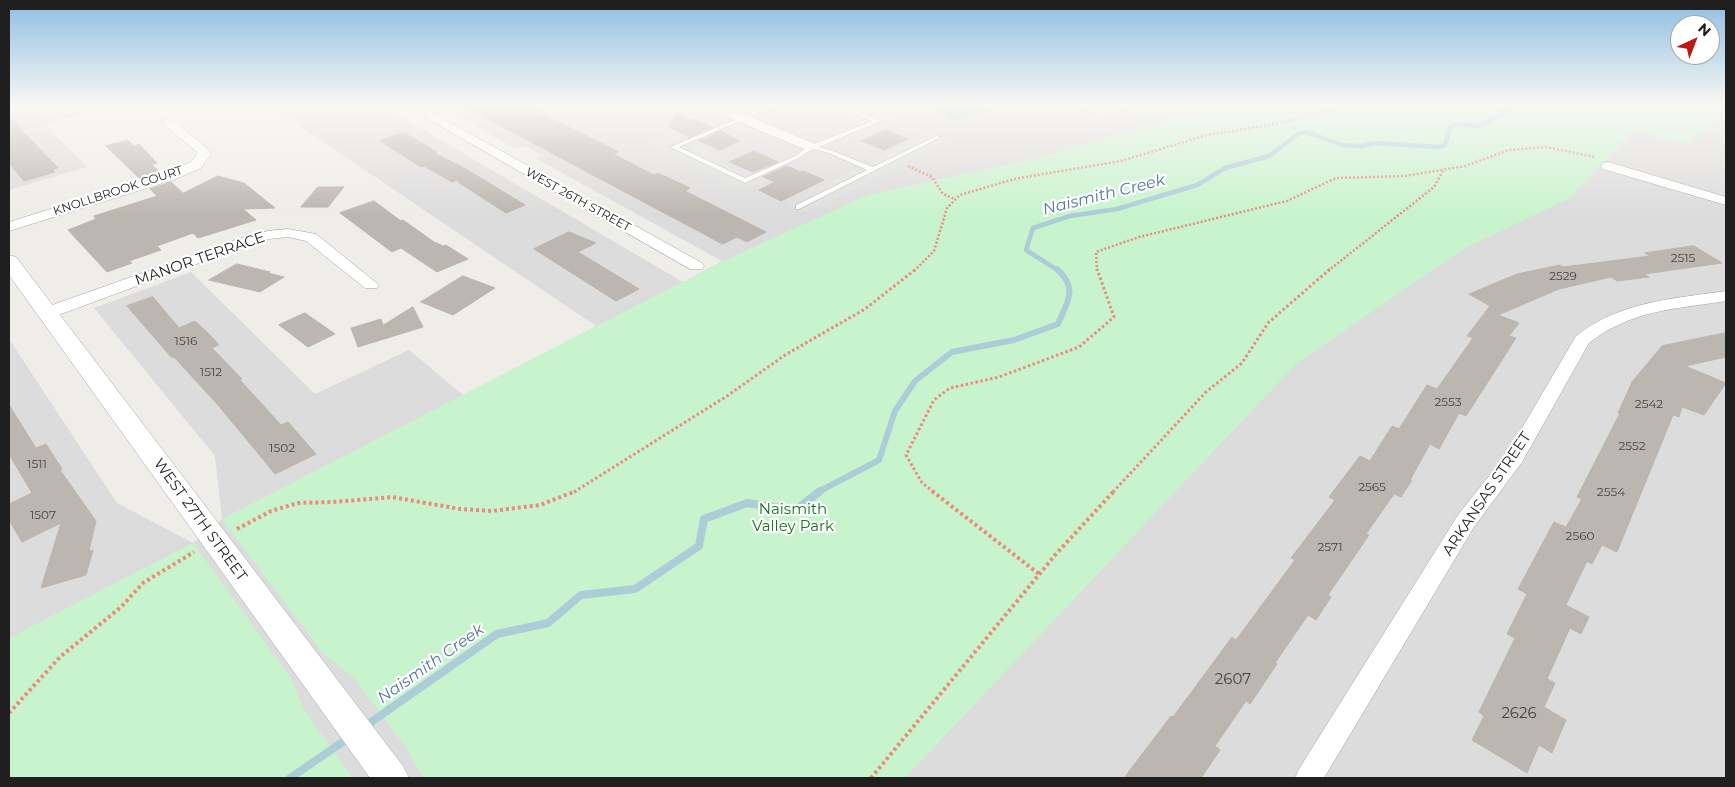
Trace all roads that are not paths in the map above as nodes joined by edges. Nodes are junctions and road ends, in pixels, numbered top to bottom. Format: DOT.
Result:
graph roads {
  1 [pos="192,141"];
  2 [pos="473,141"];
  3 [pos="686,141"];
  4 [pos="796,141"];
  5 [pos="830,141"];
  6 [pos="930,141"];
  7 [pos="811,147"];
  8 [pos="1608,166"];
  9 [pos="873,170"];
  10 [pos="1726,201"];
  11 [pos="799,207"];
  12 [pos="9,226"];
  13 [pos="9,261"];
  14 [pos="696,266"];
  15 [pos="371,285"];
  16 [pos="1726,296"];
  17 [pos="47,313"];
  18 [pos="387,772"];
  19 [pos="1309,778"];
  1 -- 12 [label="street, KNOLLBROOK COURT"];
  2 -- 14 [label="street, WEST 26TH STREET"];
  3 -- 7 [label="lane"];
  4 -- 7 [label="street"];
  5 -- 7 [label="lane"];
  6 -- 9 [label="lane"];
  7 -- 9 [label="lane"];
  8 -- 10 [label="street"];
  9 -- 11 [label="lane"];
  13 -- 17 [label="street, WEST 27TH STREET"];
  15 -- 17 [label="street, MANOR TERRACE"];
  16 -- 19 [label="street, ARKANSAS STREET"];
  17 -- 18 [label="street, WEST 27TH STREET"];
}
